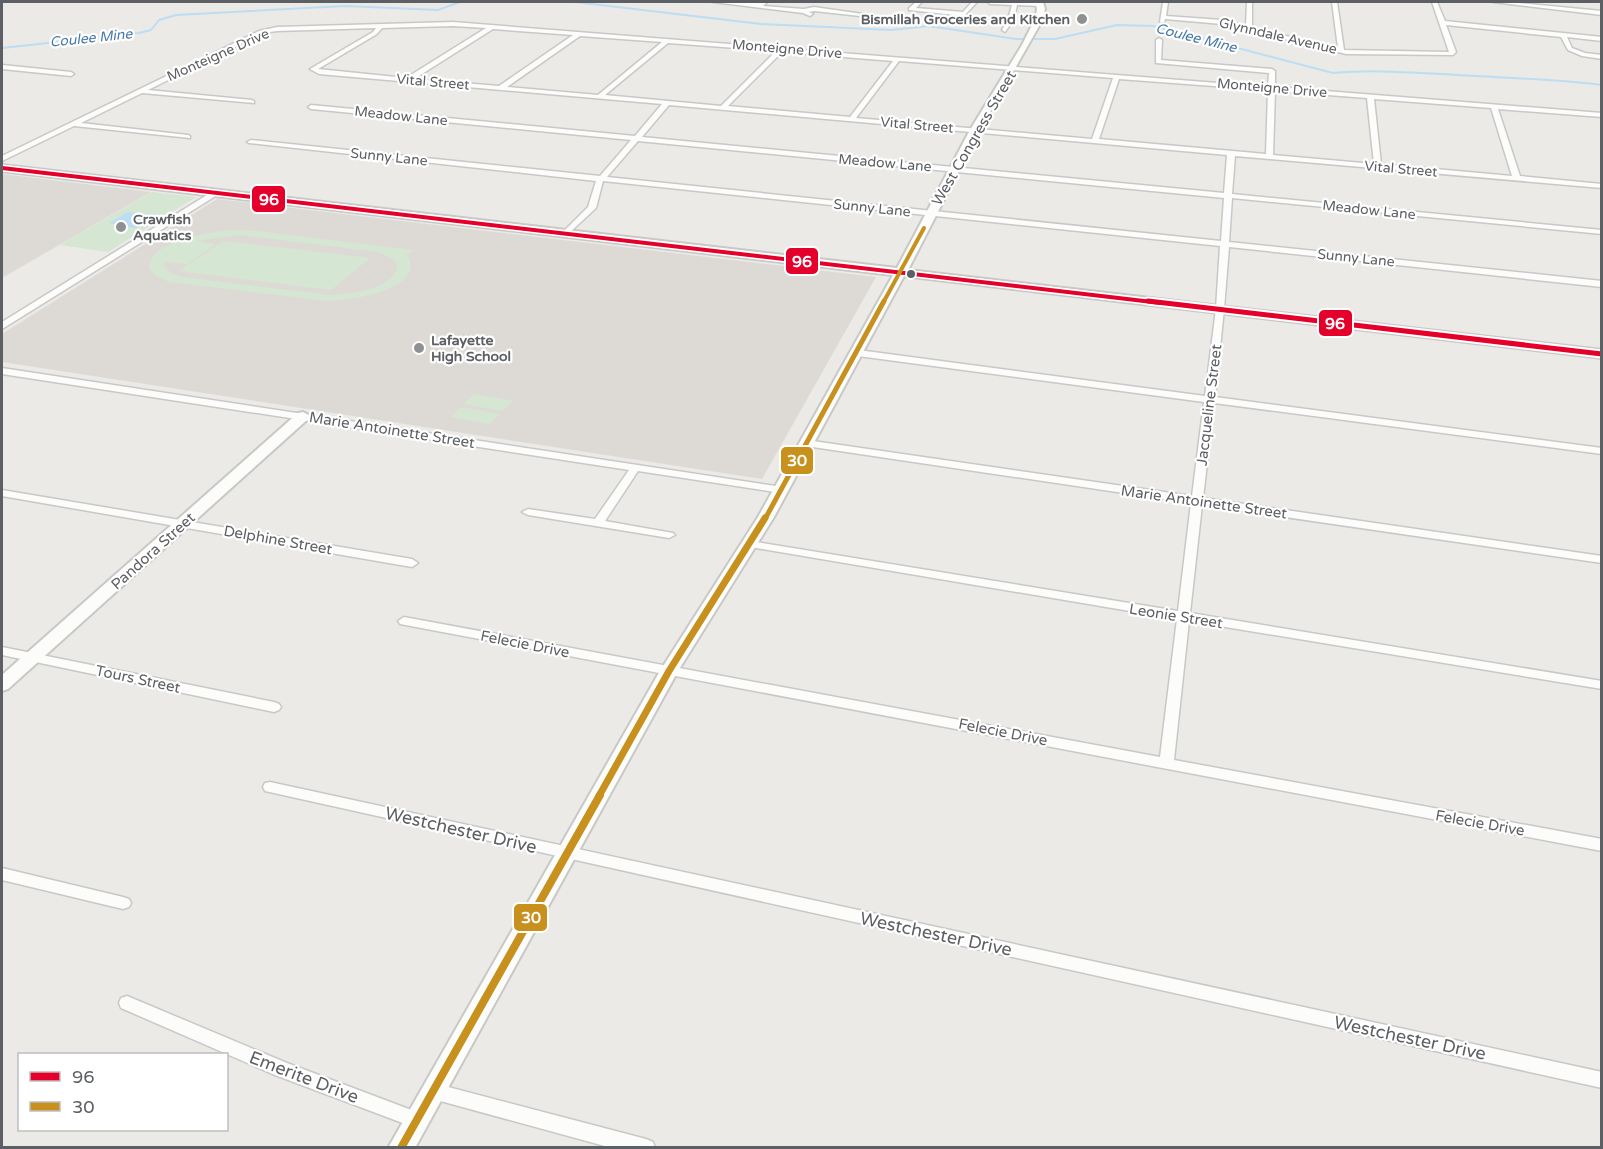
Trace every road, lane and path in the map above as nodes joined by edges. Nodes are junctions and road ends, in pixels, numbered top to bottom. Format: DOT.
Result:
graph roads {
  1 [pos="716,2"];
  2 [pos="824,2"];
  3 [pos="919,2"];
  4 [pos="974,2"];
  5 [pos="990,2"];
  6 [pos="1165,2"];
  7 [pos="1250,2"];
  8 [pos="1335,2"];
  9 [pos="1435,2"];
  10 [pos="1496,2"];
  11 [pos="763,3"];
  12 [pos="1015,3"];
  13 [pos="1039,3"];
  14 [pos="819,10"];
  15 [pos="807,13"];
  16 [pos="1602,13"];
  17 [pos="860,14"];
  18 [pos="803,20"];
  19 [pos="1443,23"];
  20 [pos="380,26"];
  21 [pos="492,27"];
  22 [pos="1249,28"];
  23 [pos="1005,30"];
  24 [pos="579,34"];
  25 [pos="1563,35"];
  26 [pos="1602,39"];
  27 [pos="1159,40"];
  28 [pos="667,41"];
  29 [pos="782,49"];
  30 [pos="1341,51"];
  31 [pos="1602,57"];
  32 [pos="898,58"];
  33 [pos="2,67"];
  34 [pos="1014,68"];
  35 [pos="71,74"];
  36 [pos="1118,76"];
  37 [pos="407,80"];
  38 [pos="501,88"];
  39 [pos="1272,88"];
  40 [pos="140,91"];
  41 [pos="1370,96"];
  42 [pos="599,97"];
  43 [pos="252,102"];
  44 [pos="667,103"];
  45 [pos="1494,106"];
  46 [pos="311,107"];
  47 [pos="722,108"];
  48 [pos="1602,115"];
  49 [pos="852,120"];
  50 [pos="73,124"];
  51 [pos="975,130"];
  52 [pos="188,137"];
  53 [pos="635,139"];
  54 [pos="1095,141"];
  55 [pos="251,142"];
  56 [pos="1231,154"];
  57 [pos="1269,157"];
  58 [pos="2,159"];
  59 [pos="1378,167"];
  60 [pos="2,168"];
  61 [pos="954,169"];
  62 [pos="601,179"];
  63 [pos="1517,179"];
  64 [pos="1602,186"];
  65 [pos="218,192"];
  66 [pos="1229,196"];
  67 [pos="930,214"];
  68 [pos="1602,232"];
  69 [pos="567,233"];
  70 [pos="1226,245"];
  71 [pos="902,272"];
  72 [pos="1602,284"];
  73 [pos="1220,309"];
  74 [pos="2,326"];
  75 [pos="860,350"];
  76 [pos="1602,354"];
  77 [pos="2,371"];
  78 [pos="1210,396"];
  79 [pos="303,416"];
  80 [pos="806,443"];
  81 [pos="1569,443"];
  82 [pos="1602,443"];
  83 [pos="1602,451"];
  84 [pos="636,467"];
  85 [pos="782,490"];
  86 [pos="2,493"];
  87 [pos="1198,501"];
  88 [pos="528,512"];
  89 [pos="183,524"];
  90 [pos="598,524"];
  91 [pos="669,535"];
  92 [pos="750,544"];
  93 [pos="1602,560"];
  94 [pos="412,563"];
  95 [pos="1185,617"];
  96 [pos="404,621"];
  97 [pos="2,651"];
  98 [pos="33,657"];
  99 [pos="669,671"];
  100 [pos="2,685"];
  101 [pos="1602,685"];
  102 [pos="274,707"];
  103 [pos="1166,764"];
  104 [pos="270,787"];
  105 [pos="1602,845"];
  106 [pos="567,854"];
  107 [pos="2,874"];
  108 [pos="123,903"];
  109 [pos="127,1003"];
  110 [pos="1602,1080"];
  111 [pos="433,1091"];
  112 [pos="416,1120"];
  113 [pos="401,1148"];
  114 [pos="646,1148"];
  1 -- 11 [label="street"];
  2 -- 14 [label="street"];
  3 -- 4 [label="street"];
  5 -- 12 [label="street"];
  6 -- 22 [label="street, Glynndale Avenue"];
  7 -- 22 [label="street"];
  8 -- 30 [label="street"];
  9 -- 19 [label="street"];
  10 -- 16 [label="street"];
  11 -- 15 [label="street"];
  12 -- 13 [label="street"];
  12 -- 23 [label="street"];
  13 -- 34 [label="street, West Congress Street"];
  14 -- 15 [label="street"];
  14 -- 17 [label="street"];
  15 -- 18 [label="street"];
  19 -- 25 [label="street"];
  19 -- 30 [label="street, Glynndale Avenue"];
  20 -- 21 [label="street, Monteigne Drive"];
  20 -- 37 [label="street, Vital Street"];
  20 -- 40 [label="street, Monteigne Drive"];
  21 -- 24 [label="street, Monteigne Drive"];
  21 -- 37 [label="street"];
  22 -- 30 [label="street, Glynndale Avenue"];
  24 -- 28 [label="street, Monteigne Drive"];
  24 -- 38 [label="street"];
  25 -- 26 [label="street"];
  25 -- 31 [label="street"];
  27 -- 39 [label="street"];
  28 -- 29 [label="street, Monteigne Drive"];
  28 -- 42 [label="street"];
  29 -- 32 [label="street, Monteigne Drive"];
  29 -- 47 [label="street"];
  32 -- 34 [label="street, Monteigne Drive"];
  32 -- 49 [label="street"];
  33 -- 35 [label="street"];
  34 -- 36 [label="street, Monteigne Drive"];
  34 -- 51 [label="street, West Congress Street"];
  36 -- 39 [label="street, Monteigne Drive"];
  36 -- 54 [label="street"];
  37 -- 38 [label="street, Vital Street"];
  38 -- 42 [label="street, Vital Street"];
  39 -- 41 [label="street, Monteigne Drive"];
  39 -- 57 [label="street"];
  40 -- 43 [label="street"];
  40 -- 50 [label="street, Monteigne Drive"];
  41 -- 45 [label="street, Monteigne Drive"];
  41 -- 59 [label="street"];
  42 -- 44 [label="street, Vital Street"];
  44 -- 47 [label="street, Vital Street"];
  44 -- 53 [label="street"];
  45 -- 48 [label="street, Monteigne Drive"];
  45 -- 63 [label="street"];
  46 -- 53 [label="street, Meadow Lane"];
  47 -- 49 [label="street, Vital Street"];
  49 -- 51 [label="street, Vital Street"];
  50 -- 52 [label="street"];
  50 -- 58 [label="street, Monteigne Drive"];
  51 -- 54 [label="street, Vital Street"];
  51 -- 61 [label="street, West Congress Street"];
  53 -- 61 [label="street, Meadow Lane"];
  53 -- 62 [label="street"];
  54 -- 56 [label="street, Vital Street"];
  55 -- 62 [label="street, Sunny Lane"];
  56 -- 57 [label="street, Vital Street"];
  56 -- 66 [label="street, Jacqueline Street"];
  57 -- 59 [label="street, Vital Street"];
  59 -- 63 [label="street, Vital Street"];
  60 -- 65 [label="street"];
  61 -- 66 [label="street, Meadow Lane"];
  61 -- 67 [label="street, West Congress Street"];
  62 -- 67 [label="street, Sunny Lane"];
  62 -- 69 [label="street"];
  63 -- 64 [label="street, Vital Street"];
  65 -- 69 [label="street"];
  65 -- 74 [label="street"];
  66 -- 68 [label="street, Meadow Lane"];
  66 -- 70 [label="street, Jacqueline Street"];
  67 -- 70 [label="street, Sunny Lane"];
  67 -- 71 [label="street, West Congress Street"];
  69 -- 71 [label="street"];
  70 -- 72 [label="street, Sunny Lane"];
  70 -- 73 [label="street, Jacqueline Street"];
  71 -- 73 [label="street"];
  71 -- 75 [label="street, West Congress Street"];
  73 -- 76 [label="street"];
  73 -- 78 [label="street, Jacqueline Street"];
  75 -- 78 [label="street"];
  75 -- 80 [label="street, West Congress Street"];
  77 -- 79 [label="street, Marie Antoinette Street"];
  78 -- 81 [label="street"];
  78 -- 87 [label="street, Jacqueline Street"];
  79 -- 84 [label="street, Marie Antoinette Street"];
  79 -- 89 [label="street, Pandora Street"];
  80 -- 85 [label="street, West Congress Street"];
  80 -- 87 [label="street, Marie Antoinette Street"];
  81 -- 82 [label="street"];
  81 -- 83 [label="street"];
  84 -- 85 [label="street, Marie Antoinette Street"];
  84 -- 90 [label="street"];
  85 -- 92 [label="street, West Congress Street"];
  86 -- 89 [label="street, Delphine Street"];
  87 -- 93 [label="street, Marie Antoinette Street"];
  87 -- 95 [label="street, Jacqueline Street"];
  88 -- 90 [label="street"];
  89 -- 94 [label="street, Delphine Street"];
  89 -- 98 [label="street, Pandora Street"];
  90 -- 91 [label="street"];
  92 -- 95 [label="street, Leonie Street"];
  92 -- 99 [label="street, West Congress Street"];
  95 -- 101 [label="street, Leonie Street"];
  95 -- 103 [label="street, Jacqueline Street"];
  96 -- 99 [label="street, Felecie Drive"];
  97 -- 98 [label="street, Tours Street"];
  98 -- 100 [label="street, Pandora Street"];
  98 -- 102 [label="street, Tours Street"];
  99 -- 103 [label="street, Felecie Drive"];
  99 -- 106 [label="street, West Congress Street"];
  103 -- 105 [label="street, Felecie Drive"];
  104 -- 106 [label="street, Westchester Drive"];
  106 -- 110 [label="street, Westchester Drive"];
  106 -- 111 [label="street, West Congress Street"];
  107 -- 108 [label="street"];
  109 -- 112 [label="street, Emerite Drive"];
  111 -- 112 [label="street, West Congress Street"];
  111 -- 114 [label="street"];
  112 -- 113 [label="street, West Congress Street"];
}
